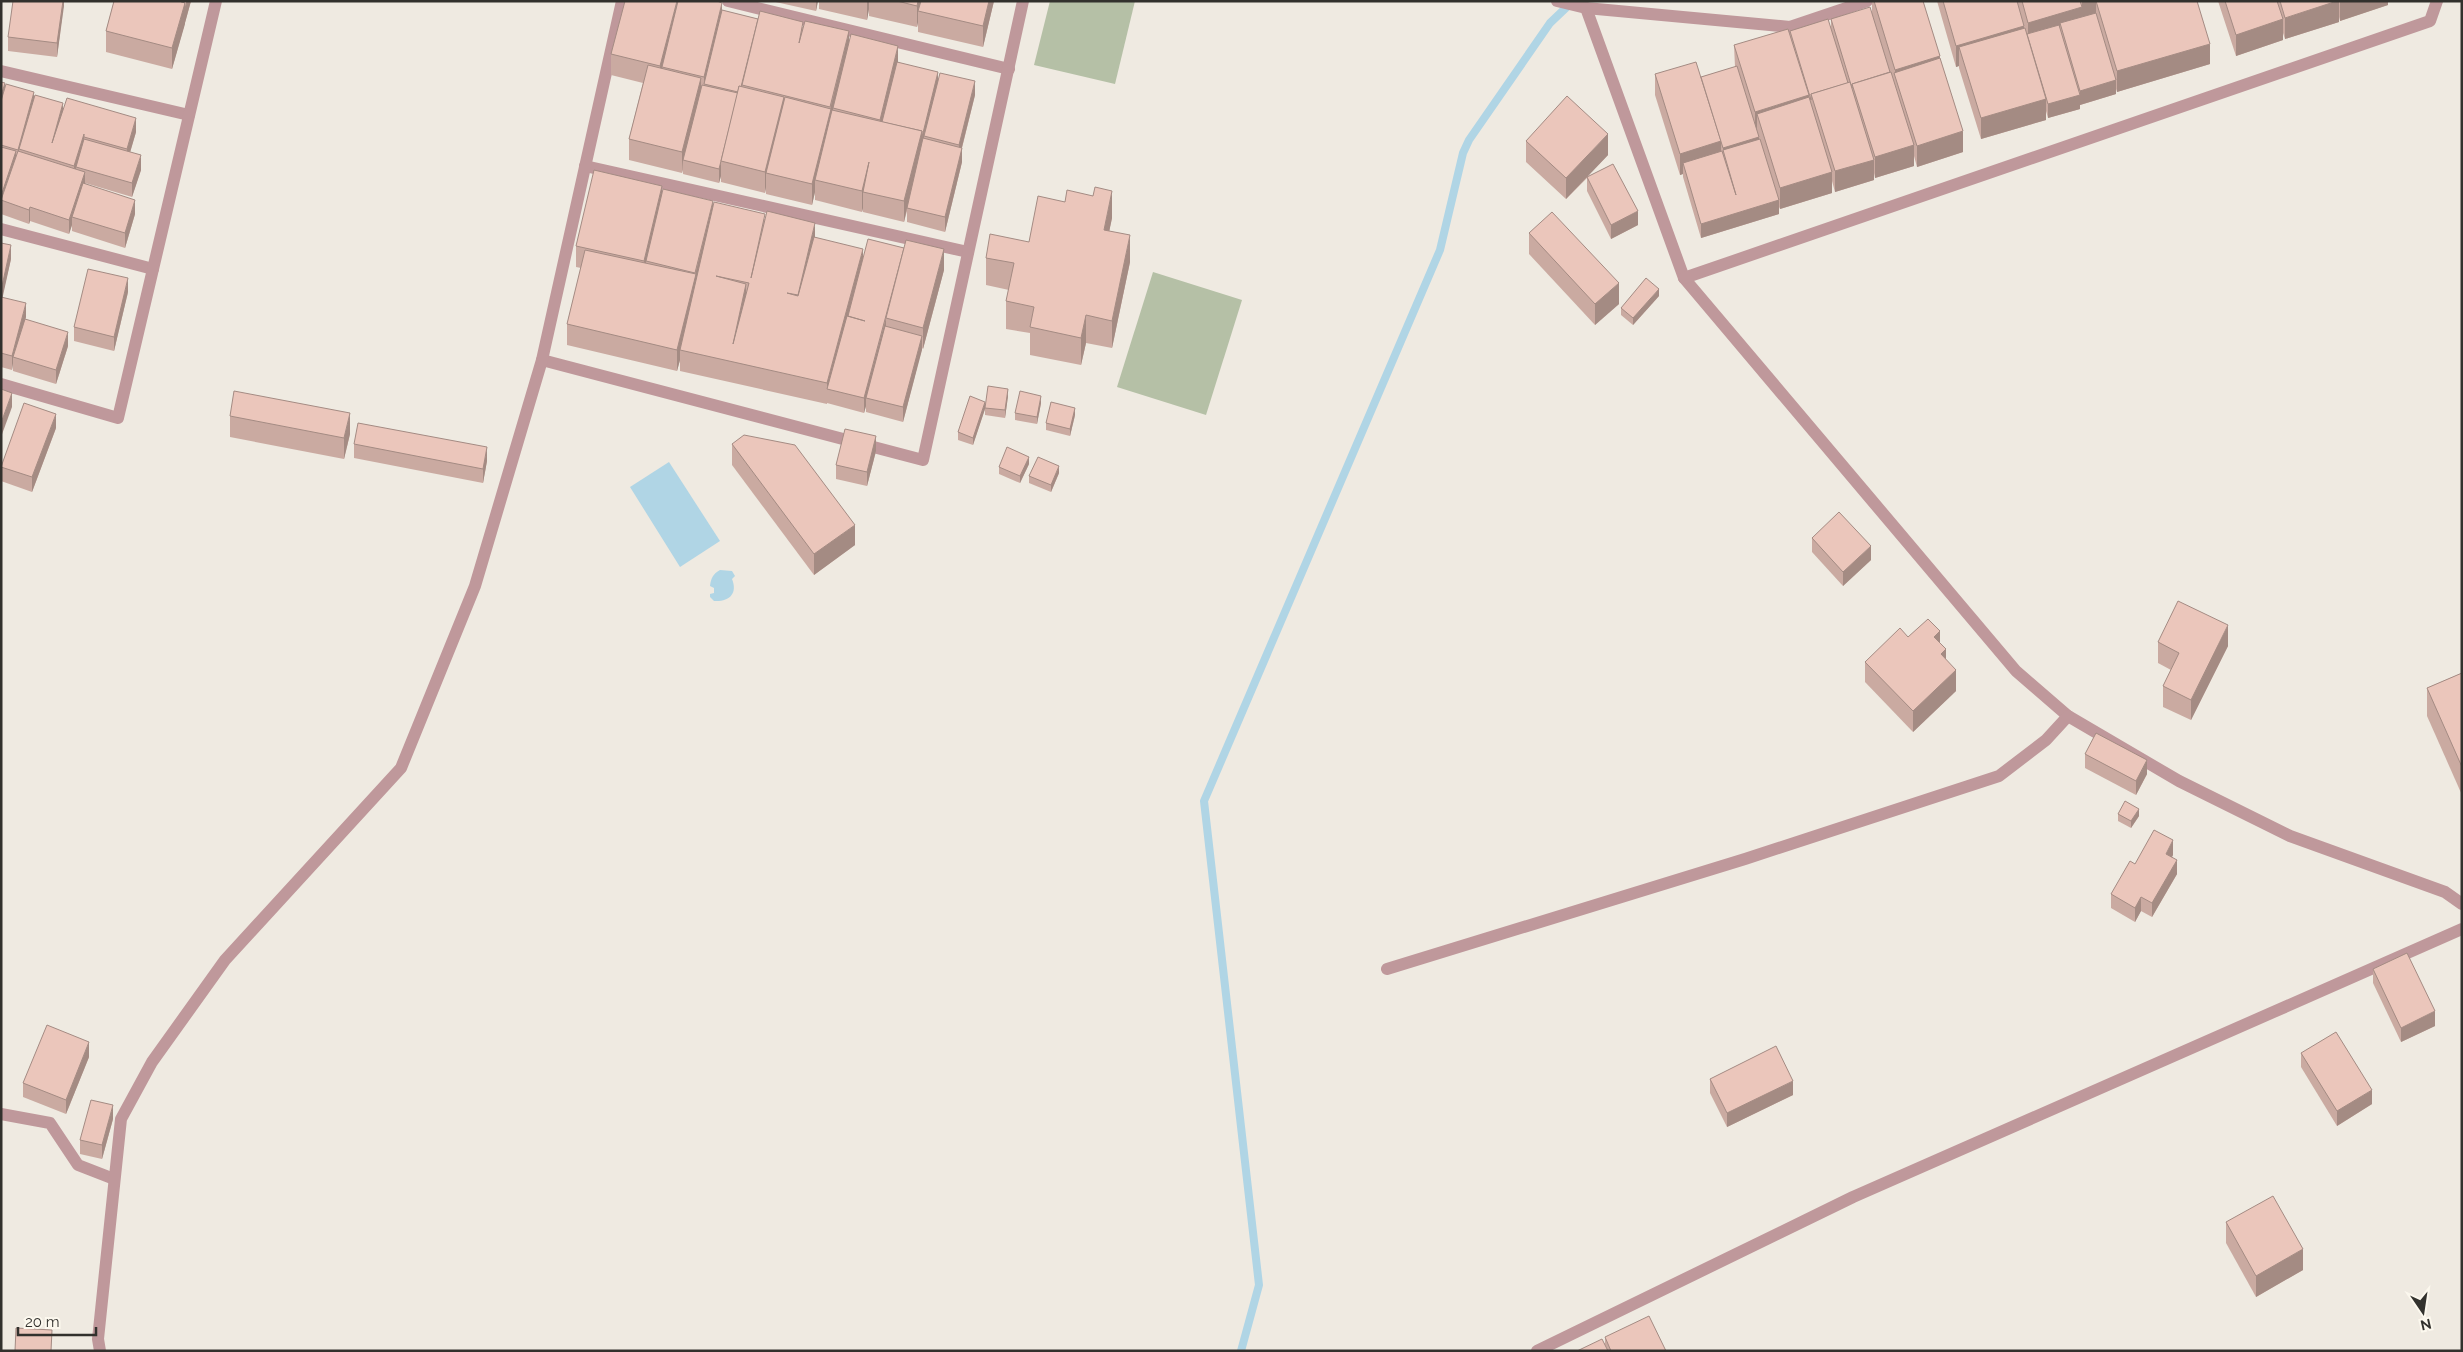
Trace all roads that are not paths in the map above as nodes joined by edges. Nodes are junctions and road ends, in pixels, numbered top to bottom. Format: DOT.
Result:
graph roads {
  1 [pos="216,1"];
  2 [pos="622,1"];
  3 [pos="728,1"];
  4 [pos="1023,1"];
  5 [pos="1556,1"];
  6 [pos="1867,1"];
  7 [pos="2437,1"];
  8 [pos="1586,8"];
  9 [pos="1009,69"];
  10 [pos="1,70"];
  11 [pos="189,115"];
  12 [pos="585,166"];
  13 [pos="1,229"];
  14 [pos="968,252"];
  15 [pos="153,269"];
  16 [pos="1684,278"];
  17 [pos="542,360"];
  18 [pos="1,384"];
  19 [pos="2068,716"];
  20 [pos="2462,904"];
  21 [pos="2462,929"];
  22 [pos="1387,969"];
  23 [pos="1,1114"];
  24 [pos="114,1179"];
  25 [pos="100,1351"];
  26 [pos="1537,1351"];
  1 -- 11 [label="street"];
  2 -- 12 [label="street"];
  3 -- 9 [label="street"];
  4 -- 9 [label="street"];
  5 -- 8 [label="street"];
  6 -- 8 [label="street"];
  7 -- 16 [label="street"];
  8 -- 16 [label="street"];
  9 -- 14 [label="street"];
  10 -- 11 [label="street"];
  11 -- 15 [label="street"];
  12 -- 14 [label="street"];
  12 -- 17 [label="street"];
  13 -- 15 [label="street"];
  14 -- 17 [label="street"];
  15 -- 18 [label="street"];
  16 -- 19 [label="street"];
  17 -- 24 [label="street"];
  19 -- 20 [label="street"];
  19 -- 22 [label="street"];
  21 -- 26 [label="street"];
  23 -- 24 [label="street"];
  24 -- 25 [label="street"];
}
